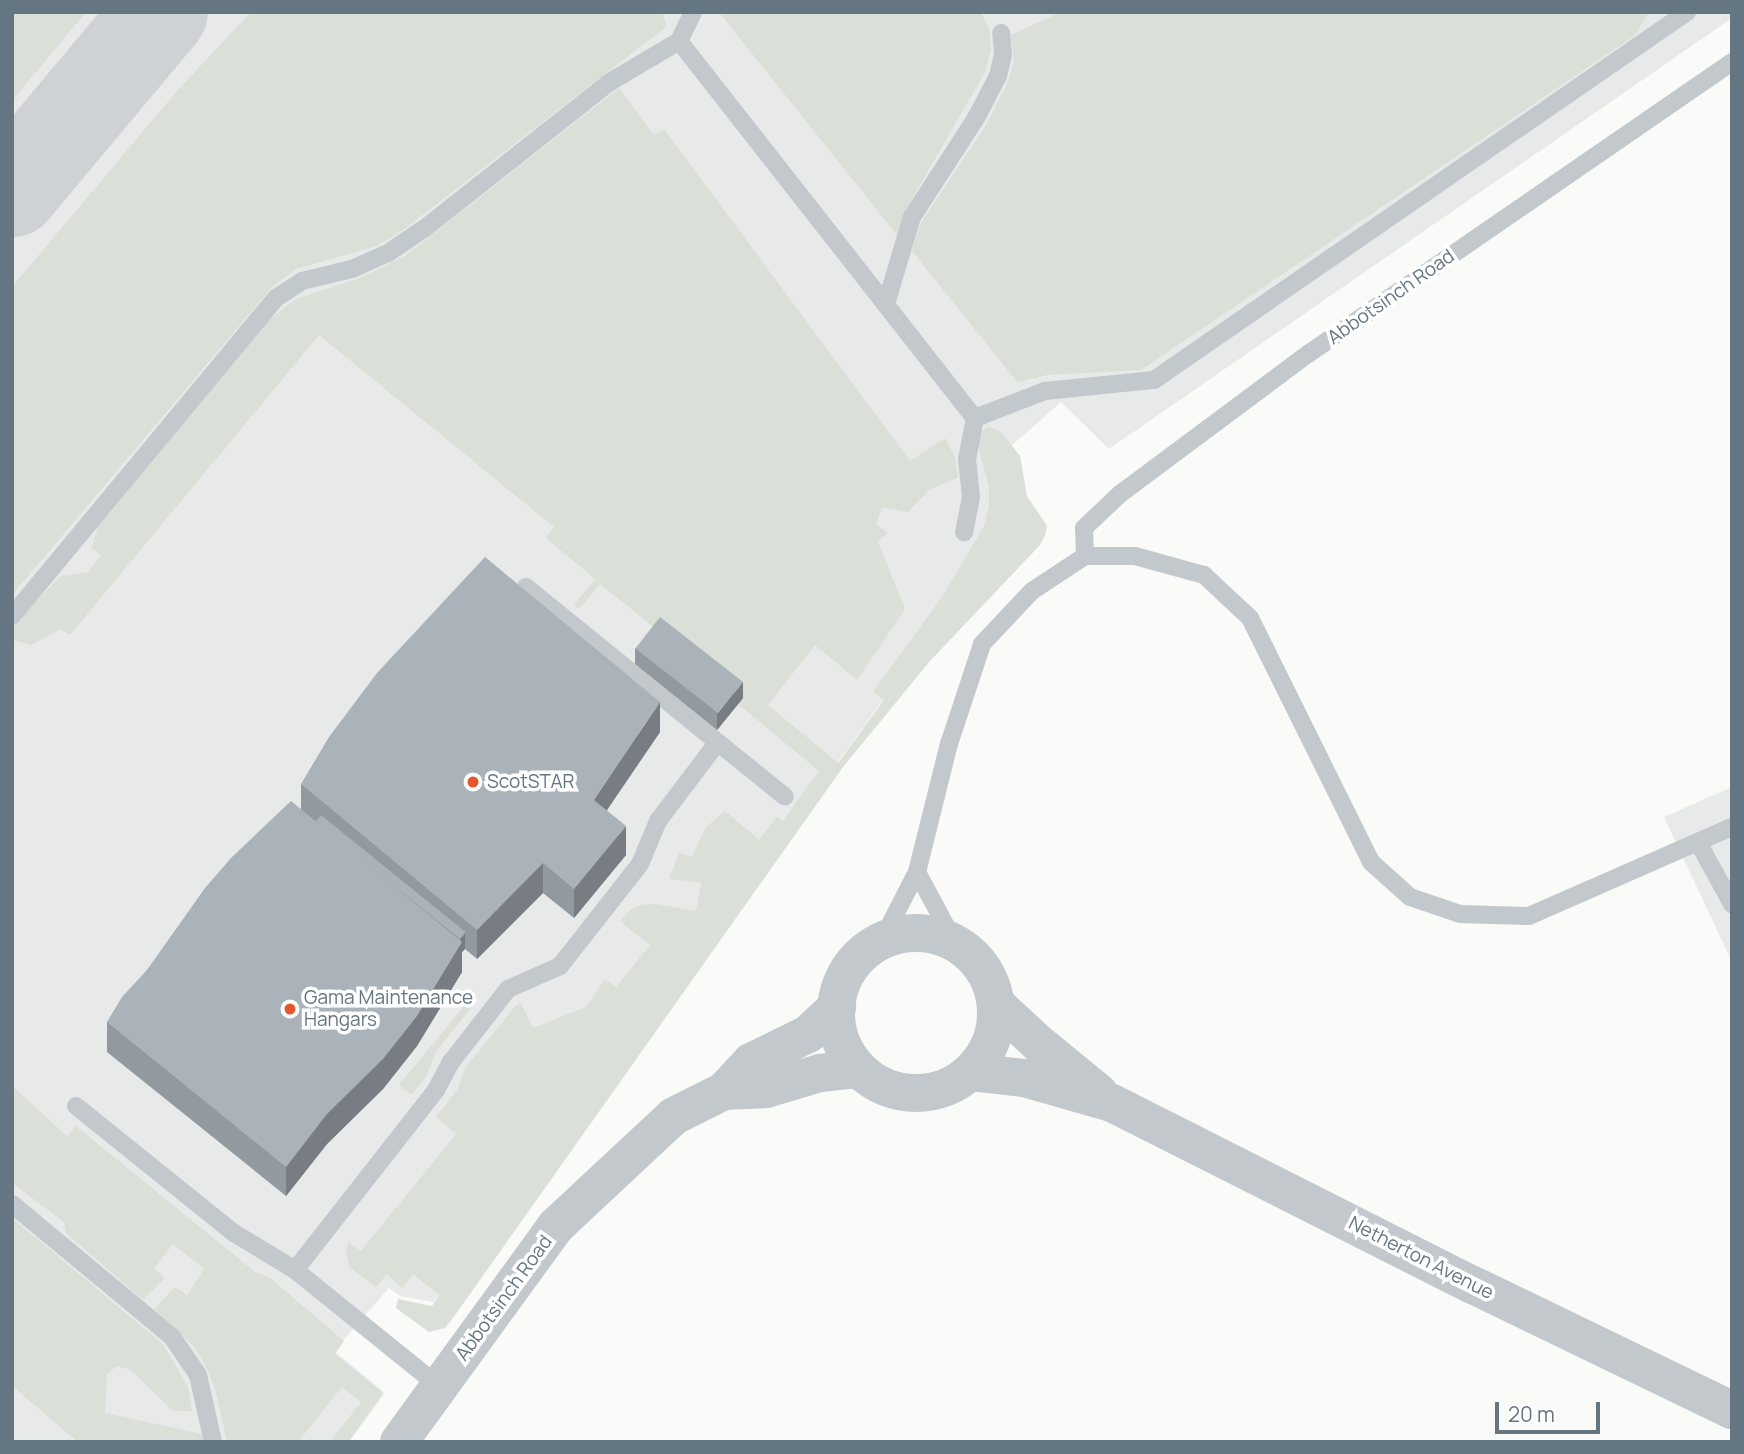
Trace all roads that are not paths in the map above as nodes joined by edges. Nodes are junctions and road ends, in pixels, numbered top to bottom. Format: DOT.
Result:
graph roads {
  1 [pos="693,12"];
  2 [pos="1687,12"];
  3 [pos="1001,33"];
  4 [pos="679,41"];
  5 [pos="1732,62"];
  6 [pos="886,304"];
  7 [pos="975,418"];
  8 [pos="964,532"];
  9 [pos="1086,556"];
  10 [pos="526,587"];
  11 [pos="12,616"];
  12 [pos="717,743"];
  13 [pos="785,797"];
  14 [pos="1732,827"];
  15 [pos="1698,842"];
  16 [pos="917,872"];
  17 [pos="1732,904"];
  18 [pos="882,940"];
  19 [pos="955,943"];
  20 [pos="996,1003"];
  21 [pos="837,1007"];
  22 [pos="858,1069"];
  23 [pos="971,1072"];
  24 [pos="724,1091"];
  25 [pos="1112,1103"];
  26 [pos="76,1106"];
  27 [pos="12,1204"];
  28 [pos="295,1270"];
  29 [pos="439,1386"];
  30 [pos="1732,1410"];
  31 [pos="213,1442"];
  32 [pos="399,1442"];
  1 -- 4 [label="lane"];
  2 -- 7 [label="lane"];
  3 -- 6 [label="lane"];
  4 -- 6 [label="lane"];
  4 -- 11 [label="lane"];
  5 -- 9 [label="lane, Abbotsinch Road"];
  6 -- 7 [label="lane"];
  7 -- 8 [label="lane"];
  9 -- 15 [label="lane"];
  9 -- 16 [label="lane"];
  10 -- 12 [label="lane"];
  12 -- 13 [label="lane"];
  12 -- 28 [label="lane"];
  14 -- 15 [label="lane"];
  15 -- 17 [label="lane"];
  16 -- 18 [label="lane"];
  16 -- 19 [label="lane"];
  18 -- 19 [label="street"];
  18 -- 21 [label="street"];
  19 -- 20 [label="street"];
  20 -- 23 [label="street"];
  20 -- 25 [label="street, Netherton Avenue"];
  21 -- 22 [label="street"];
  21 -- 24 [label="street"];
  22 -- 23 [label="street"];
  22 -- 24 [label="street"];
  23 -- 25 [label="street, Netherton Avenue"];
  24 -- 29 [label="street, Abbotsinch Road"];
  25 -- 30 [label="street, Netherton Avenue"];
  26 -- 28 [label="lane"];
  27 -- 31 [label="lane"];
  28 -- 29 [label="lane"];
  29 -- 32 [label="street, Abbotsinch Road"];
}
